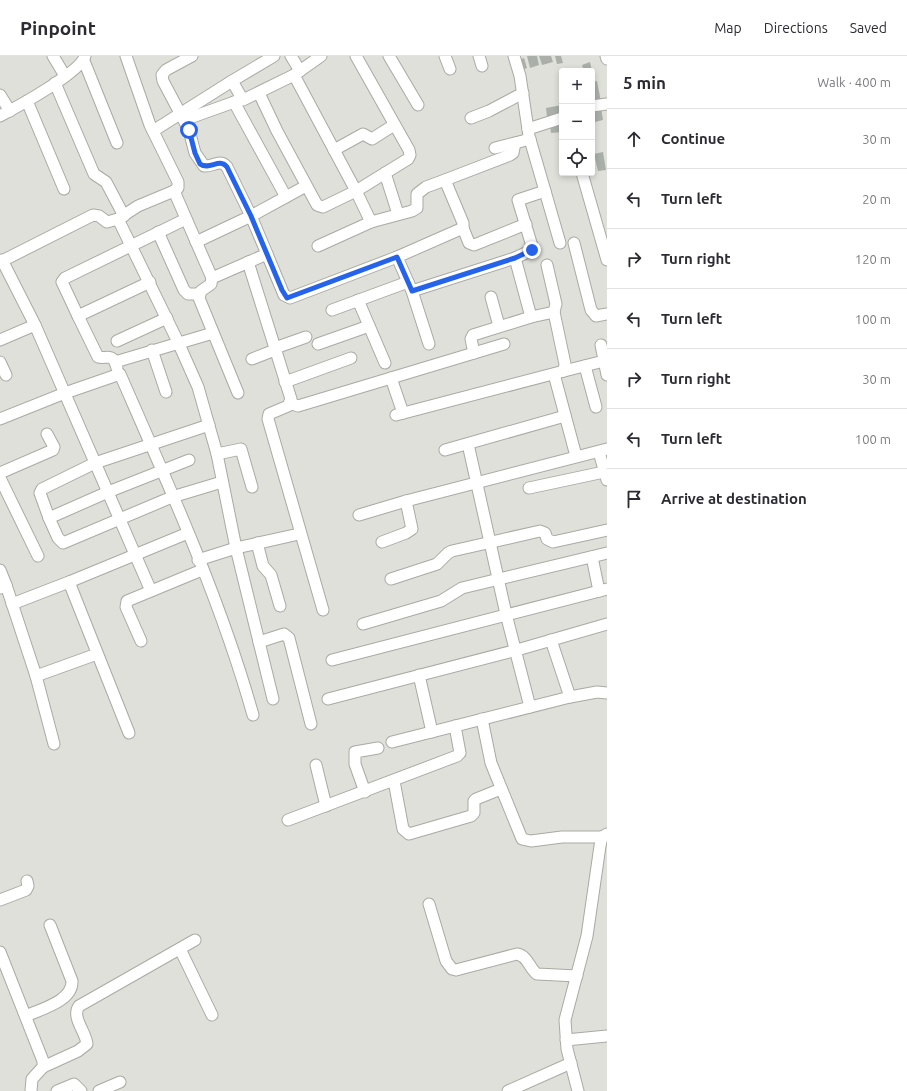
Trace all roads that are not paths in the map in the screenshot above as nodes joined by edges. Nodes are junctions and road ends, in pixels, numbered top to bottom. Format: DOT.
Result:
graph roads {
  1 [pos="53,56"];
  2 [pos="126,56"];
  3 [pos="192,56"];
  4 [pos="274,56"];
  5 [pos="291,56"];
  6 [pos="321,56"];
  7 [pos="356,56"];
  8 [pos="389,56"];
  9 [pos="445,56"];
  10 [pos="514,56"];
  11 [pos="606,56"];
  12 [pos="84,59"];
  13 [pos="607,59"];
  14 [pos="450,69"];
  15 [pos="297,73"];
  16 [pos="65,76"];
  17 [pos="232,81"];
  18 [pos="55,84"];
  19 [pos="523,93"];
  20 [pos="259,94"];
  21 [pos="0,95"];
  22 [pos="26,101"];
  23 [pos="239,101"];
  24 [pos="418,104"];
  25 [pos="607,104"];
  26 [pos="595,106"];
  27 [pos="10,111"];
  28 [pos="0,116"];
  29 [pos="182,117"];
  30 [pos="471,118"];
  31 [pos="559,119"];
  32 [pos="394,125"];
  33 [pos="153,131"];
  34 [pos="529,134"];
  35 [pos="117,143"];
  36 [pos="515,144"];
  37 [pos="494,148"];
  38 [pos="334,150"];
  39 [pos="385,173"];
  40 [pos="583,176"];
  41 [pos="446,180"];
  42 [pos="306,186"];
  43 [pos="64,189"];
  44 [pos="174,191"];
  45 [pos="356,191"];
  46 [pos="545,191"];
  47 [pos="286,197"];
  48 [pos="398,214"];
  49 [pos="251,216"];
  50 [pos="121,218"];
  51 [pos="186,219"];
  52 [pos="371,222"];
  53 [pos="526,224"];
  54 [pos="463,228"];
  55 [pos="158,232"];
  56 [pos="196,242"];
  57 [pos="560,243"];
  58 [pos="574,244"];
  59 [pos="131,245"];
  60 [pos="318,246"];
  61 [pos="267,254"];
  62 [pos="397,257"];
  63 [pos="515,258"];
  64 [pos="607,260"];
  65 [pos="1,261"];
  66 [pos="248,262"];
  67 [pos="547,265"];
  68 [pos="212,278"];
  69 [pos="150,282"];
  70 [pos="410,286"];
  71 [pos="199,294"];
  72 [pos="491,297"];
  73 [pos="358,300"];
  74 [pos="332,310"];
  75 [pos="554,312"];
  76 [pos="607,314"];
  77 [pos="78,316"];
  78 [pos="530,317"];
  79 [pos="167,318"];
  80 [pos="35,325"];
  81 [pos="369,326"];
  82 [pos="500,326"];
  83 [pos="213,333"];
  84 [pos="306,337"];
  85 [pos="0,340"];
  86 [pos="117,341"];
  87 [pos="178,342"];
  88 [pos="318,344"];
  89 [pos="429,344"];
  90 [pos="504,344"];
  91 [pos="601,345"];
  92 [pos="275,349"];
  93 [pos="152,350"];
  94 [pos="474,353"];
  95 [pos="351,358"];
  96 [pos="252,359"];
  97 [pos="604,361"];
  98 [pos="0,362"];
  99 [pos="115,362"];
  100 [pos="386,363"];
  101 [pos="585,366"];
  102 [pos="559,373"];
  103 [pos="120,374"];
  104 [pos="6,375"];
  105 [pos="607,375"];
  106 [pos="391,378"];
  107 [pos="285,382"];
  108 [pos="166,392"];
  109 [pos="65,393"];
  110 [pos="238,393"];
  111 [pos="290,403"];
  112 [pos="596,407"];
  113 [pos="565,416"];
  114 [pos="0,419"];
  115 [pos="209,425"];
  116 [pos="48,434"];
  117 [pos="468,444"];
  118 [pos="151,445"];
  119 [pos="445,450"];
  120 [pos="603,451"];
  121 [pos="217,454"];
  122 [pos="576,456"];
  123 [pos="189,460"];
  124 [pos="95,463"];
  125 [pos="162,470"];
  126 [pos="0,473"];
  127 [pos="606,476"];
  128 [pos="0,478"];
  129 [pos="222,482"];
  130 [pos="477,483"];
  131 [pos="252,487"];
  132 [pos="529,488"];
  133 [pos="108,492"];
  134 [pos="172,498"];
  135 [pos="406,501"];
  136 [pos="359,515"];
  137 [pos="49,518"];
  138 [pos="120,519"];
  139 [pos="607,530"];
  140 [pos="188,533"];
  141 [pos="299,534"];
  142 [pos="490,541"];
  143 [pos="382,542"];
  144 [pos="257,543"];
  145 [pos="236,548"];
  146 [pos="607,553"];
  147 [pos="38,556"];
  148 [pos="135,556"];
  149 [pos="592,557"];
  150 [pos="200,565"];
  151 [pos="0,570"];
  152 [pos="499,578"];
  153 [pos="391,579"];
  154 [pos="69,582"];
  155 [pos="3,586"];
  156 [pos="603,590"];
  157 [pos="150,591"];
  158 [pos="12,604"];
  159 [pos="280,606"];
  160 [pos="323,610"];
  161 [pos="506,614"];
  162 [pos="363,624"];
  163 [pos="607,624"];
  164 [pos="551,640"];
  165 [pos="141,641"];
  166 [pos="259,642"];
  167 [pos="517,650"];
  168 [pos="97,654"];
  169 [pos="332,660"];
  170 [pos="419,675"];
  171 [pos="36,676"];
  172 [pos="607,693"];
  173 [pos="570,697"];
  174 [pos="274,699"];
  175 [pos="328,699"];
  176 [pos="530,707"];
  177 [pos="253,715"];
  178 [pos="482,719"];
  179 [pos="311,724"];
  180 [pos="455,726"];
  181 [pos="432,732"];
  182 [pos="129,733"];
  183 [pos="392,742"];
  184 [pos="54,744"];
  185 [pos="378,748"];
  186 [pos="316,765"];
  187 [pos="394,781"];
  188 [pos="501,789"];
  189 [pos="365,792"];
  190 [pos="326,806"];
  191 [pos="288,820"];
  192 [pos="605,836"];
  193 [pos="27,880"];
  194 [pos="0,900"];
  195 [pos="429,904"];
  196 [pos="50,925"];
  197 [pos="195,940"];
  198 [pos="180,949"];
  199 [pos="0,952"];
  200 [pos="577,976"];
  201 [pos="212,1015"];
  202 [pos="26,1016"];
  203 [pos="607,1036"];
  204 [pos="566,1040"];
  205 [pos="571,1063"];
  206 [pos="43,1067"];
  207 [pos="120,1082"];
  208 [pos="31,1091"];
  209 [pos="57,1091"];
  210 [pos="81,1091"];
  211 [pos="99,1091"];
  212 [pos="508,1091"];
  213 [pos="578,1091"];
  1 -- 16 [label="street"];
  2 -- 33 [label="street"];
  3 -- 29 [label="street"];
  4 -- 17 [label="street"];
  5 -- 15 [label="street"];
  6 -- 15 [label="street"];
  7 -- 32 [label="street"];
  8 -- 24 [label="street"];
  9 -- 14 [label="street"];
  10 -- 19 [label="street"];
  11 -- 13 [label="street"];
  12 -- 16 [label="street"];
  12 -- 35 [label="street"];
  15 -- 20 [label="street"];
  15 -- 38 [label="street"];
  16 -- 18 [label="street"];
  17 -- 23 [label="street"];
  17 -- 29 [label="street"];
  18 -- 22 [label="street"];
  18 -- 50 [label="street"];
  19 -- 30 [label="street"];
  19 -- 34 [label="street"];
  20 -- 23 [label="street"];
  20 -- 42 [label="street"];
  21 -- 27 [label="street"];
  22 -- 27 [label="street"];
  22 -- 43 [label="street"];
  23 -- 29 [label="street"];
  23 -- 47 [label="street"];
  25 -- 26 [label="street"];
  27 -- 28 [label="street"];
  29 -- 33 [label="street"];
  29 -- 49 [label="street"];
  31 -- 34 [label="street"];
  32 -- 38 [label="street"];
  32 -- 39 [label="street"];
  33 -- 44 [label="street"];
  34 -- 36 [label="street"];
  34 -- 46 [label="street"];
  36 -- 37 [label="street"];
  36 -- 41 [label="street"];
  38 -- 45 [label="street"];
  39 -- 45 [label="street"];
  39 -- 48 [label="street"];
  40 -- 64 [label="street"];
  41 -- 48 [label="street"];
  41 -- 54 [label="street"];
  42 -- 45 [label="street"];
  42 -- 47 [label="street"];
  44 -- 50 [label="street"];
  44 -- 51 [label="street"];
  45 -- 52 [label="street"];
  46 -- 53 [label="street"];
  46 -- 57 [label="street"];
  47 -- 49 [label="street"];
  48 -- 52 [label="street"];
  49 -- 56 [label="street"];
  49 -- 61 [label="street"];
  50 -- 59 [label="street"];
  50 -- 65 [label="street"];
  51 -- 55 [label="street"];
  51 -- 56 [label="street"];
  52 -- 60 [label="street"];
  53 -- 54 [label="street"];
  53 -- 63 [label="street"];
  54 -- 62 [label="street"];
  55 -- 59 [label="street"];
  55 -- 71 [label="street"];
  56 -- 68 [label="street"];
  58 -- 76 [label="street"];
  59 -- 69 [label="street"];
  59 -- 77 [label="street"];
  61 -- 62 [label="street"];
  61 -- 66 [label="street"];
  62 -- 70 [label="street"];
  63 -- 70 [label="street"];
  63 -- 78 [label="street"];
  65 -- 80 [label="street"];
  66 -- 68 [label="street"];
  66 -- 92 [label="street"];
  67 -- 75 [label="street"];
  68 -- 71 [label="street"];
  69 -- 77 [label="street"];
  69 -- 79 [label="street"];
  70 -- 73 [label="street"];
  70 -- 89 [label="street"];
  71 -- 83 [label="street"];
  72 -- 82 [label="street"];
  73 -- 74 [label="street"];
  73 -- 81 [label="street"];
  75 -- 78 [label="street"];
  75 -- 102 [label="street"];
  77 -- 99 [label="street"];
  78 -- 82 [label="street"];
  79 -- 86 [label="street"];
  79 -- 87 [label="street"];
  80 -- 85 [label="street"];
  80 -- 109 [label="street"];
  81 -- 88 [label="street"];
  81 -- 100 [label="street"];
  82 -- 94 [label="street"];
  83 -- 87 [label="street"];
  83 -- 110 [label="street"];
  84 -- 92 [label="street"];
  87 -- 93 [label="street"];
  87 -- 115 [label="street"];
  90 -- 94 [label="street"];
  91 -- 97 [label="street"];
  92 -- 96 [label="street"];
  92 -- 107 [label="street"];
  93 -- 99 [label="street"];
  93 -- 108 [label="street"];
  94 -- 106 [label="street"];
  95 -- 107 [label="street"];
  97 -- 101 [label="street"];
  97 -- 105 [label="street"];
  98 -- 104 [label="street"];
  99 -- 103 [label="street"];
  101 -- 102 [label="street"];
  101 -- 112 [label="street"];
  102 -- 106 [label="street"];
  102 -- 113 [label="street"];
  103 -- 109 [label="street"];
  103 -- 118 [label="street"];
  106 -- 111 [label="street"];
  107 -- 111 [label="street"];
  109 -- 114 [label="street"];
  109 -- 124 [label="street"];
  111 -- 141 [label="street"];
  113 -- 117 [label="street"];
  113 -- 122 [label="street"];
  115 -- 118 [label="street"];
  115 -- 121 [label="street"];
  116 -- 126 [label="street"];
  117 -- 119 [label="street"];
  117 -- 130 [label="street"];
  118 -- 124 [label="street"];
  118 -- 125 [label="street"];
  120 -- 122 [label="street"];
  120 -- 127 [label="street"];
  121 -- 129 [label="street"];
  121 -- 131 [label="street"];
  122 -- 130 [label="street"];
  123 -- 125 [label="street"];
  124 -- 133 [label="street"];
  124 -- 137 [label="street"];
  125 -- 133 [label="street"];
  125 -- 134 [label="street"];
  127 -- 132 [label="street"];
  128 -- 147 [label="street"];
  129 -- 134 [label="street"];
  129 -- 145 [label="street"];
  130 -- 135 [label="street"];
  130 -- 142 [label="street"];
  133 -- 137 [label="street"];
  133 -- 138 [label="street"];
  134 -- 138 [label="street"];
  134 -- 140 [label="street"];
  135 -- 136 [label="street"];
  135 -- 143 [label="street"];
  137 -- 138 [label="street"];
  138 -- 148 [label="street"];
  139 -- 142 [label="street"];
  140 -- 148 [label="street"];
  140 -- 150 [label="street"];
  141 -- 144 [label="street"];
  141 -- 160 [label="street"];
  142 -- 152 [label="street"];
  142 -- 153 [label="street"];
  144 -- 145 [label="street"];
  144 -- 159 [label="street"];
  145 -- 150 [label="street"];
  145 -- 166 [label="street"];
  146 -- 149 [label="street"];
  148 -- 154 [label="street"];
  148 -- 157 [label="street"];
  149 -- 152 [label="street"];
  149 -- 156 [label="street"];
  150 -- 157 [label="street"];
  150 -- 177 [label="street"];
  151 -- 155 [label="street"];
  152 -- 161 [label="street"];
  152 -- 162 [label="street"];
  154 -- 158 [label="street"];
  154 -- 168 [label="street"];
  155 -- 158 [label="street"];
  156 -- 161 [label="street"];
  157 -- 165 [label="street"];
  158 -- 171 [label="street"];
  161 -- 167 [label="street"];
  161 -- 169 [label="street"];
  163 -- 164 [label="street"];
  164 -- 167 [label="street"];
  164 -- 173 [label="street"];
  166 -- 174 [label="street"];
  166 -- 179 [label="street"];
  167 -- 170 [label="street"];
  167 -- 176 [label="street"];
  168 -- 171 [label="street"];
  168 -- 182 [label="street"];
  170 -- 175 [label="street"];
  170 -- 181 [label="street"];
  171 -- 184 [label="street"];
  172 -- 173 [label="street"];
  173 -- 176 [label="street"];
  176 -- 178 [label="street"];
  178 -- 180 [label="street"];
  178 -- 188 [label="street"];
  180 -- 181 [label="street"];
  180 -- 187 [label="street"];
  181 -- 183 [label="street"];
  185 -- 189 [label="street"];
  186 -- 190 [label="street"];
  187 -- 188 [label="street"];
  187 -- 189 [label="street"];
  188 -- 192 [label="street"];
  189 -- 190 [label="street"];
  190 -- 191 [label="street"];
  192 -- 200 [label="street"];
  193 -- 194 [label="street"];
  195 -- 200 [label="street"];
  196 -- 202 [label="street"];
  197 -- 198 [label="street"];
  198 -- 201 [label="street"];
  198 -- 206 [label="street"];
  199 -- 202 [label="street"];
  200 -- 204 [label="street"];
  202 -- 206 [label="street"];
  203 -- 204 [label="street"];
  204 -- 205 [label="street"];
  205 -- 212 [label="street"];
  205 -- 213 [label="street"];
  206 -- 208 [label="street"];
  207 -- 211 [label="street"];
  209 -- 210 [label="street"];
}
